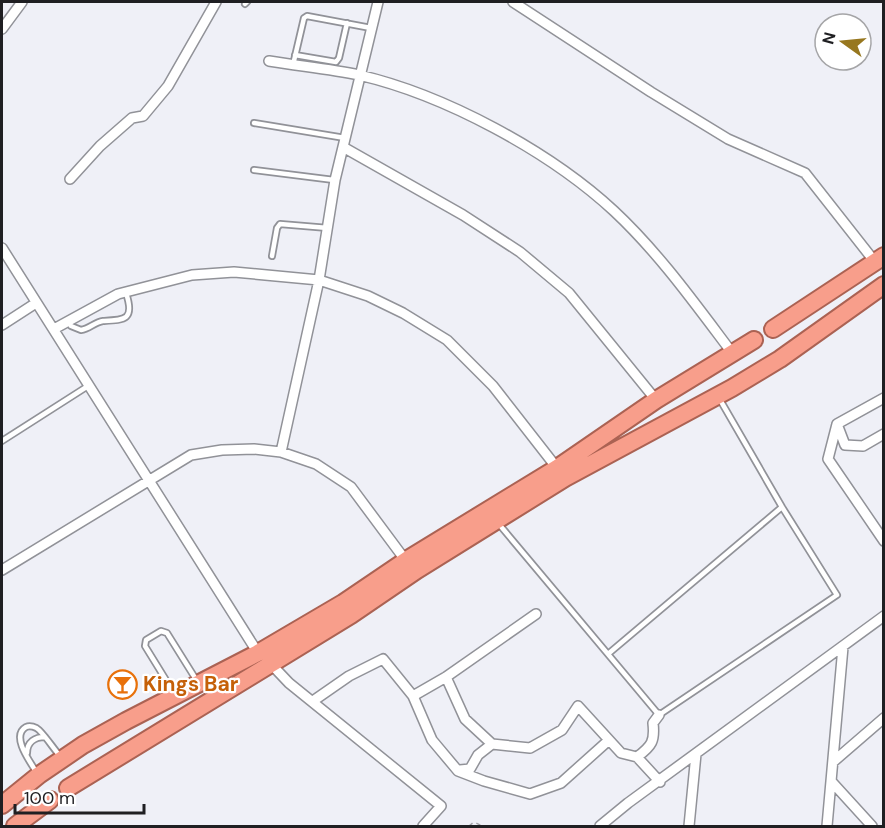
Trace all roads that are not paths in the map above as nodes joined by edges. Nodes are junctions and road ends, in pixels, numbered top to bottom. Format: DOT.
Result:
graph roads {
  1 [pos="22,2"];
  2 [pos="216,2"];
  3 [pos="378,2"];
  4 [pos="513,2"];
  5 [pos="347,23"];
  6 [pos="371,28"];
  7 [pos="2,29"];
  8 [pos="294,60"];
  9 [pos="269,61"];
  10 [pos="360,76"];
  11 [pos="254,123"];
  12 [pos="344,143"];
  13 [pos="254,170"];
  14 [pos="70,179"];
  15 [pos="335,180"];
  16 [pos="328,228"];
  17 [pos="2,248"];
  18 [pos="272,256"];
  19 [pos="879,259"];
  20 [pos="319,280"];
  21 [pos="884,285"];
  22 [pos="125,292"];
  23 [pos="36,303"];
  24 [pos="68,321"];
  25 [pos="2,326"];
  26 [pos="54,329"];
  27 [pos="773,329"];
  28 [pos="754,340"];
  29 [pos="733,354"];
  30 [pos="89,386"];
  31 [pos="718,396"];
  32 [pos="884,398"];
  33 [pos="656,400"];
  34 [pos="837,424"];
  35 [pos="884,434"];
  36 [pos="2,441"];
  37 [pos="281,452"];
  38 [pos="557,468"];
  39 [pos="149,480"];
  40 [pos="782,507"];
  41 [pos="496,520"];
  42 [pos="884,541"];
  43 [pos="406,561"];
  44 [pos="2,570"];
  45 [pos="536,614"];
  46 [pos="884,616"];
  47 [pos="843,647"];
  48 [pos="608,654"];
  49 [pos="264,659"];
  50 [pos="446,677"];
  51 [pos="199,684"];
  52 [pos="175,696"];
  53 [pos="413,696"];
  54 [pos="313,701"];
  55 [pos="659,716"];
  56 [pos="884,718"];
  57 [pos="45,737"];
  58 [pos="609,740"];
  59 [pos="492,744"];
  60 [pos="696,754"];
  61 [pos="27,755"];
  62 [pos="637,757"];
  63 [pos="62,759"];
  64 [pos="833,762"];
  65 [pos="458,771"];
  66 [pos="39,775"];
  67 [pos="831,781"];
  68 [pos="660,782"];
  69 [pos="68,788"];
  70 [pos="51,800"];
  71 [pos="3,801"];
  72 [pos="15,826"];
  73 [pos="423,826"];
  74 [pos="600,826"];
  75 [pos="689,826"];
  76 [pos="828,826"];
  77 [pos="872,826"];
  1 -- 7 [label="street"];
  2 -- 14 [label="street"];
  3 -- 6 [label="street"];
  4 -- 19 [label="street"];
  5 -- 6 [label="lane"];
  5 -- 8 [label="lane"];
  5 -- 8 [label="lane"];
  6 -- 10 [label="street"];
  8 -- 9 [label="street"];
  8 -- 10 [label="street"];
  10 -- 12 [label="street"];
  10 -- 29 [label="street"];
  11 -- 12 [label="lane"];
  12 -- 15 [label="street"];
  12 -- 33 [label="street"];
  13 -- 15 [label="lane"];
  15 -- 16 [label="street"];
  16 -- 18 [label="lane"];
  16 -- 20 [label="street"];
  17 -- 23 [label="street"];
  19 -- 27 [label="highway"];
  20 -- 22 [label="street"];
  20 -- 37 [label="street"];
  20 -- 38 [label="street"];
  21 -- 31 [label="highway"];
  22 -- 24 [label="street"];
  22 -- 24 [label="lane"];
  23 -- 25 [label="street"];
  23 -- 26 [label="street"];
  24 -- 26 [label="street"];
  26 -- 30 [label="street"];
  28 -- 29 [label="highway"];
  29 -- 33 [label="highway"];
  30 -- 36 [label="lane"];
  30 -- 39 [label="street"];
  31 -- 40 [label="lane"];
  31 -- 41 [label="highway"];
  32 -- 34 [label="street"];
  33 -- 38 [label="highway"];
  34 -- 35 [label="street"];
  34 -- 42 [label="street"];
  37 -- 39 [label="street"];
  37 -- 43 [label="street"];
  38 -- 43 [label="highway"];
  39 -- 44 [label="street"];
  39 -- 49 [label="street"];
  40 -- 48 [label="lane"];
  40 -- 55 [label="lane"];
  41 -- 48 [label="lane"];
  41 -- 49 [label="highway"];
  43 -- 49 [label="highway"];
  45 -- 50 [label="street"];
  46 -- 47 [label="street"];
  47 -- 60 [label="street"];
  47 -- 64 [label="street"];
  48 -- 55 [label="lane"];
  49 -- 51 [label="highway"];
  49 -- 54 [label="street"];
  49 -- 69 [label="highway"];
  50 -- 53 [label="street"];
  50 -- 59 [label="street"];
  51 -- 52 [label="highway"];
  51 -- 52 [label="lane"];
  52 -- 63 [label="highway"];
  53 -- 54 [label="street"];
  53 -- 65 [label="street"];
  54 -- 73 [label="street"];
  55 -- 62 [label="street"];
  56 -- 64 [label="street"];
  57 -- 61 [label="lane"];
  57 -- 61 [label="lane"];
  57 -- 63 [label="lane"];
  58 -- 59 [label="street"];
  58 -- 62 [label="street"];
  58 -- 65 [label="street"];
  59 -- 65 [label="street"];
  60 -- 68 [label="street"];
  60 -- 75 [label="street"];
  61 -- 66 [label="lane"];
  62 -- 68 [label="street"];
  63 -- 66 [label="highway"];
  64 -- 67 [label="street"];
  66 -- 71 [label="highway"];
  67 -- 76 [label="street"];
  67 -- 77 [label="street"];
  68 -- 74 [label="street"];
  70 -- 72 [label="highway"];
}
